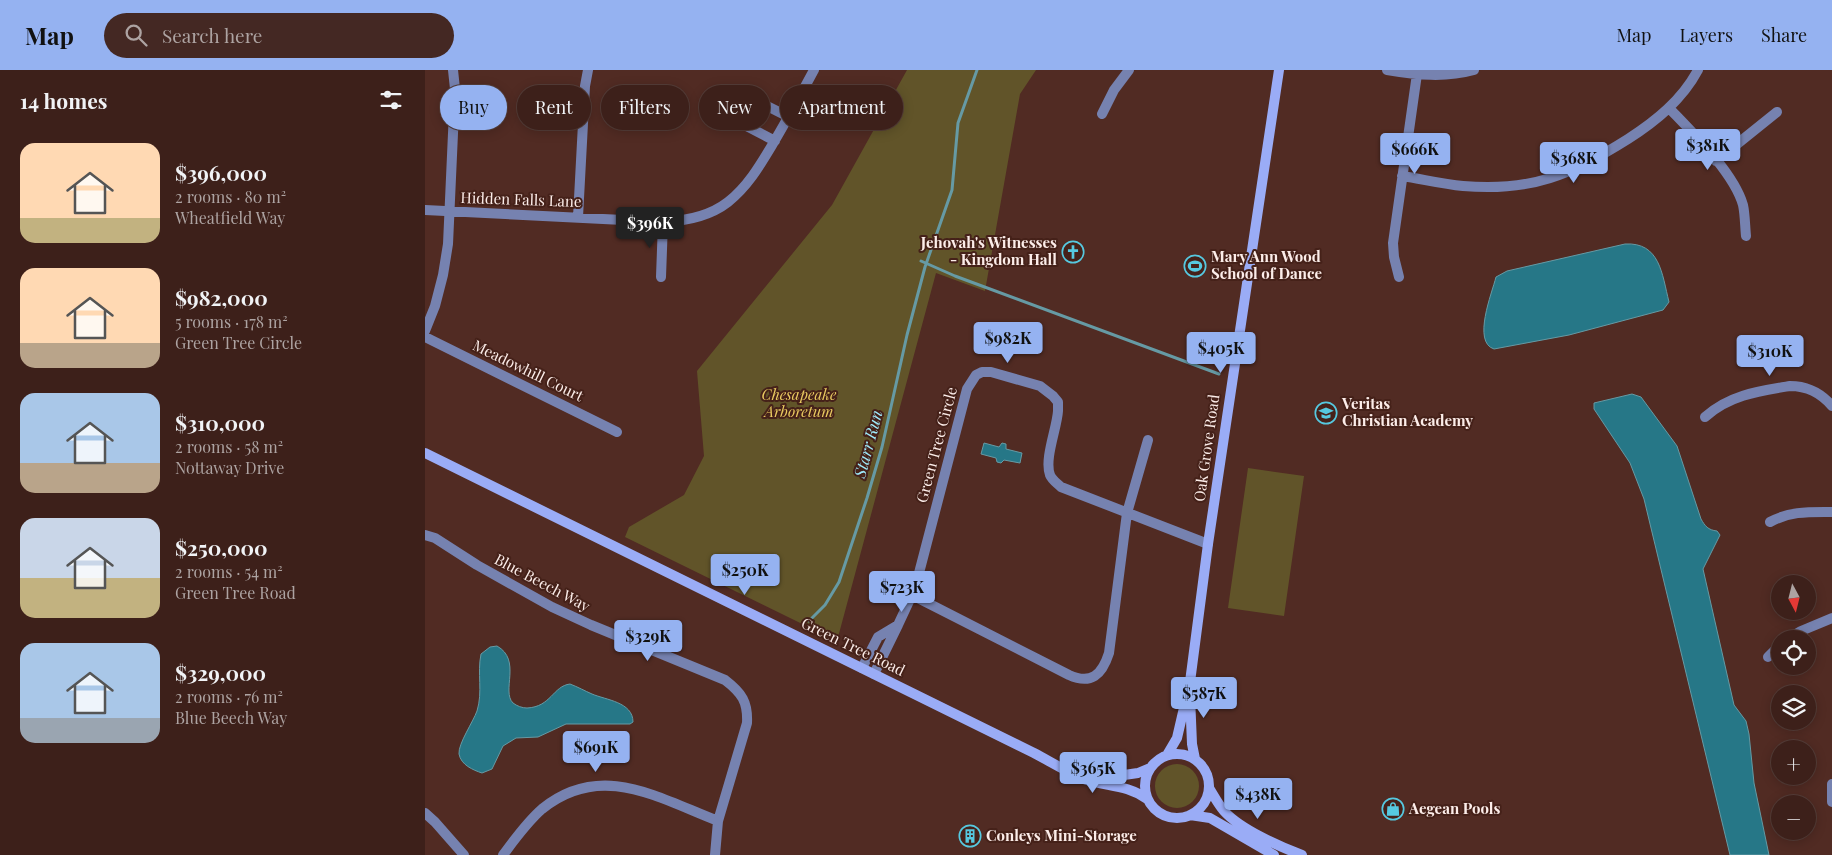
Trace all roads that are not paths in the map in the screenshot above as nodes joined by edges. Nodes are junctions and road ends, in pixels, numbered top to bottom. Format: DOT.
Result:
graph roads {
  1 [pos="453,70"];
  2 [pos="587,70"];
  3 [pos="814,70"];
  4 [pos="1129,70"];
  5 [pos="1279,70"];
  6 [pos="1387,70"];
  7 [pos="1474,70"];
  8 [pos="1698,70"];
  9 [pos="1417,74"];
  10 [pos="806,85"];
  11 [pos="1669,108"];
  12 [pos="780,112"];
  13 [pos="1777,112"];
  14 [pos="1101,114"];
  15 [pos="781,130"];
  16 [pos="775,141"];
  17 [pos="1716,161"];
  18 [pos="1402,176"];
  19 [pos="425,210"];
  20 [pos="450,212"];
  21 [pos="578,217"];
  22 [pos="663,222"];
  23 [pos="1746,236"];
  24 [pos="661,277"];
  25 [pos="1399,277"];
  26 [pos="425,331"];
  27 [pos="425,337"];
  28 [pos="1832,406"];
  29 [pos="1705,417"];
  30 [pos="617,432"];
  31 [pos="1148,440"];
  32 [pos="425,453"];
  33 [pos="1832,512"];
  34 [pos="1127,513"];
  35 [pos="1770,522"];
  36 [pos="425,535"];
  37 [pos="1208,544"];
  38 [pos="912,595"];
  39 [pos="1832,618"];
  40 [pos="898,625"];
  41 [pos="1803,630"];
  42 [pos="1771,654"];
  43 [pos="1768,657"];
  44 [pos="862,668"];
  45 [pos="874,674"];
  46 [pos="1190,682"];
  47 [pos="1167,755"];
  48 [pos="1195,759"];
  49 [pos="1052,762"];
  50 [pos="1150,768"];
  51 [pos="1832,784"];
  52 [pos="1209,788"];
  53 [pos="1147,799"];
  54 [pos="1832,802"];
  55 [pos="425,813"];
  56 [pos="1190,815"];
  57 [pos="717,821"];
  58 [pos="465,855"];
  59 [pos="503,855"];
  60 [pos="715,855"];
  61 [pos="1274,855"];
  62 [pos="1302,855"];
  1 -- 20 [label="street"];
  2 -- 21 [label="street"];
  3 -- 10 [label="street, Hidden Falls Lane"];
  4 -- 14 [label="street"];
  5 -- 37 [label="street, Oak Grove Road"];
  6 -- 9 [label="street"];
  7 -- 9 [label="street"];
  8 -- 11 [label="street"];
  9 -- 18 [label="street"];
  11 -- 17 [label="street"];
  11 -- 18 [label="street"];
  12 -- 16 [label="street"];
  13 -- 17 [label="street"];
  15 -- 16 [label="street, Hidden Falls Lane"];
  16 -- 22 [label="street, Hidden Falls Lane"];
  17 -- 23 [label="street"];
  18 -- 25 [label="street"];
  19 -- 20 [label="street, Hidden Falls Lane"];
  20 -- 21 [label="street, Hidden Falls Lane"];
  20 -- 26 [label="street"];
  21 -- 22 [label="street, Hidden Falls Lane"];
  22 -- 24 [label="street"];
  27 -- 30 [label="street, Meadowhill Court"];
  28 -- 29 [label="street"];
  31 -- 34 [label="street"];
  32 -- 44 [label="street, Green Tree Road"];
  33 -- 35 [label="street"];
  34 -- 37 [label="street, Green Tree Circle"];
  34 -- 38 [label="street"];
  34 -- 38 [label="street, Green Tree Circle"];
  36 -- 57 [label="street, Blue Beech Way"];
  37 -- 46 [label="street, Oak Grove Road"];
  38 -- 40 [label="street, Green Tree Circle"];
  39 -- 41 [label="street"];
  40 -- 44 [label="street"];
  40 -- 45 [label="street, Green Tree Circle"];
  42 -- 43 [label="street"];
  44 -- 45 [label="street, Green Tree Road"];
  45 -- 49 [label="street, Green Tree Road"];
  46 -- 47 [label="street, Oak Grove Road"];
  46 -- 48 [label="street, Oak Grove Road"];
  47 -- 48 [label="street"];
  47 -- 50 [label="street"];
  48 -- 52 [label="street"];
  49 -- 50 [label="street, Green Tree Road"];
  49 -- 53 [label="street, Green Tree Road"];
  50 -- 53 [label="street"];
  51 -- 54 [label="street"];
  52 -- 56 [label="street"];
  52 -- 62 [label="street"];
  53 -- 56 [label="street"];
  55 -- 58 [label="street"];
  56 -- 61 [label="street"];
  57 -- 59 [label="street"];
  57 -- 60 [label="street, Blue Beech Way"];
}
